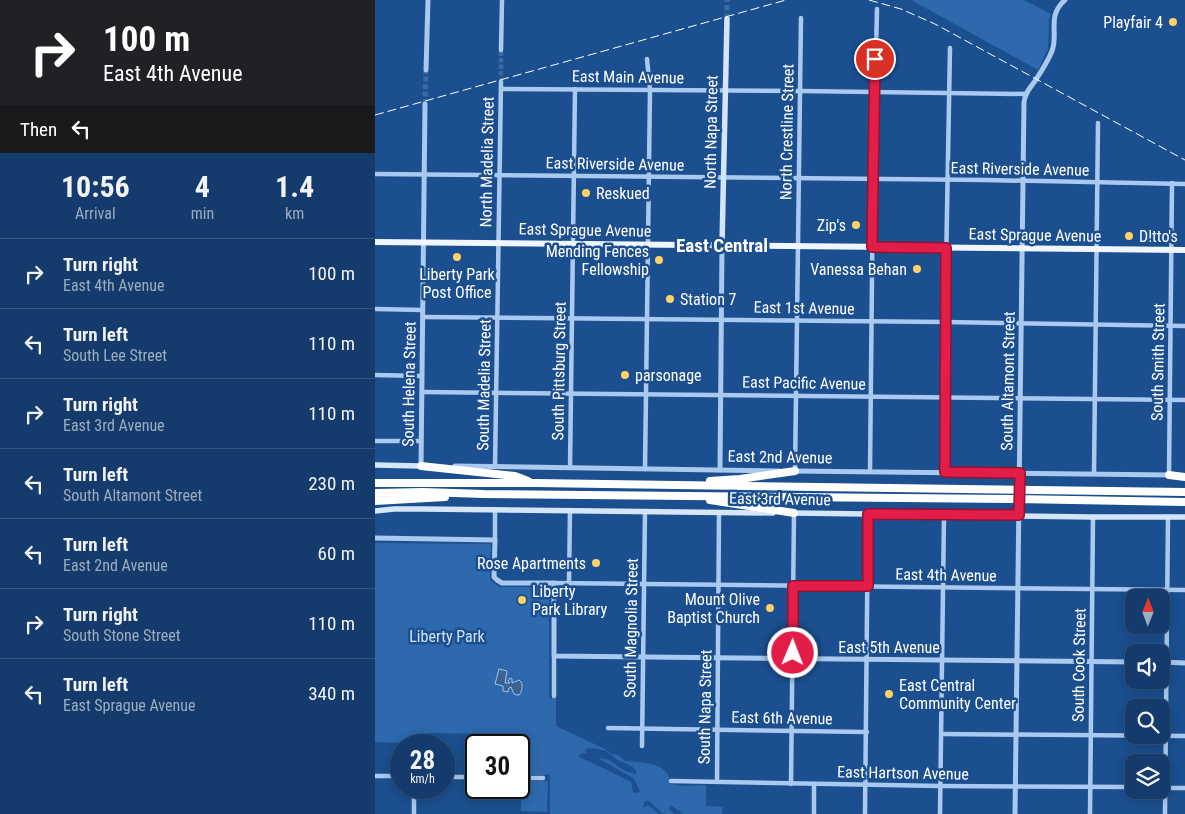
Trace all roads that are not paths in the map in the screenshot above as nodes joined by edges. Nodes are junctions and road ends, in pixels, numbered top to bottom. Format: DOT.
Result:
graph roads {
  1 [pos="428,0"];
  2 [pos="502,0"];
  3 [pos="1063,1"];
  4 [pos="877,9"];
  5 [pos="801,18"];
  6 [pos="727,19"];
  7 [pos="950,48"];
  8 [pos="501,50"];
  9 [pos="647,59"];
  10 [pos="426,70"];
  11 [pos="501,82"];
  12 [pos="501,89"];
  13 [pos="575,89"];
  14 [pos="650,90"];
  15 [pos="725,91"];
  16 [pos="800,91"];
  17 [pos="874,92"];
  18 [pos="949,93"];
  19 [pos="1026,94"];
  20 [pos="425,104"];
  21 [pos="1098,123"];
  22 [pos="375,174"];
  23 [pos="424,175"];
  24 [pos="499,176"];
  25 [pos="573,176"];
  26 [pos="649,177"];
  27 [pos="723,178"];
  28 [pos="798,179"];
  29 [pos="873,180"];
  30 [pos="947,180"];
  31 [pos="1023,181"];
  32 [pos="1098,182"];
  33 [pos="1172,183"];
  34 [pos="1185,184"];
  35 [pos="375,242"];
  36 [pos="423,242"];
  37 [pos="498,243"];
  38 [pos="573,244"];
  39 [pos="648,244"];
  40 [pos="722,245"];
  41 [pos="798,246"];
  42 [pos="872,247"];
  43 [pos="946,248"];
  44 [pos="1023,248"];
  45 [pos="1097,249"];
  46 [pos="1172,250"];
  47 [pos="1185,250"];
  48 [pos="375,309"];
  49 [pos="423,310"];
  50 [pos="423,317"];
  51 [pos="497,318"];
  52 [pos="572,318"];
  53 [pos="647,319"];
  54 [pos="721,320"];
  55 [pos="797,321"];
  56 [pos="871,322"];
  57 [pos="945,322"];
  58 [pos="1021,324"];
  59 [pos="1096,325"];
  60 [pos="1171,326"];
  61 [pos="1185,326"];
  62 [pos="375,375"];
  63 [pos="422,376"];
  64 [pos="422,392"];
  65 [pos="496,393"];
  66 [pos="571,394"];
  67 [pos="645,394"];
  68 [pos="721,395"];
  69 [pos="796,396"];
  70 [pos="871,397"];
  71 [pos="946,398"];
  72 [pos="1021,399"];
  73 [pos="1094,400"];
  74 [pos="1171,400"];
  75 [pos="1185,400"];
  76 [pos="375,441"];
  77 [pos="421,442"];
  78 [pos="375,465"];
  79 [pos="421,466"];
  80 [pos="495,467"];
  81 [pos="570,468"];
  82 [pos="645,469"];
  83 [pos="720,470"];
  84 [pos="795,471"];
  85 [pos="870,472"];
  86 [pos="945,472"];
  87 [pos="1020,473"];
  88 [pos="1094,474"];
  89 [pos="1169,475"];
  90 [pos="1185,476"];
  91 [pos="375,478"];
  92 [pos="432,482"];
  93 [pos="375,483"];
  94 [pos="535,483"];
  95 [pos="689,485"];
  96 [pos="1185,492"];
  97 [pos="375,493"];
  98 [pos="484,494"];
  99 [pos="683,496"];
  100 [pos="375,501"];
  101 [pos="1185,502"];
  102 [pos="495,509"];
  103 [pos="570,510"];
  104 [pos="375,511"];
  105 [pos="645,511"];
  106 [pos="719,512"];
  107 [pos="794,513"];
  108 [pos="868,514"];
  109 [pos="944,514"];
  110 [pos="1019,515"];
  111 [pos="1093,517"];
  112 [pos="1168,517"];
  113 [pos="1185,517"];
  114 [pos="375,538"];
  115 [pos="495,540"];
  116 [pos="554,583"];
  117 [pos="569,583"];
  118 [pos="644,584"];
  119 [pos="718,585"];
  120 [pos="793,586"];
  121 [pos="868,586"];
  122 [pos="943,587"];
  123 [pos="1018,588"];
  124 [pos="1093,589"];
  125 [pos="1125,589"];
  126 [pos="1167,589"];
  127 [pos="1170,590"];
  128 [pos="1185,590"];
  129 [pos="554,656"];
  130 [pos="643,657"];
  131 [pos="718,658"];
  132 [pos="793,659"];
  133 [pos="867,659"];
  134 [pos="942,660"];
  135 [pos="1018,661"];
  136 [pos="1092,662"];
  137 [pos="1125,662"];
  138 [pos="1170,662"];
  139 [pos="1185,663"];
  140 [pos="554,696"];
  141 [pos="608,728"];
  142 [pos="642,729"];
  143 [pos="717,729"];
  144 [pos="792,731"];
  145 [pos="867,732"];
  146 [pos="941,734"];
  147 [pos="1016,734"];
  148 [pos="1091,735"];
  149 [pos="1125,735"];
  150 [pos="1170,735"];
  151 [pos="1185,736"];
  152 [pos="642,746"];
  153 [pos="375,776"];
  154 [pos="390,776"];
  155 [pos="530,778"];
  156 [pos="543,778"];
  157 [pos="671,781"];
  158 [pos="717,782"];
  159 [pos="791,784"];
  160 [pos="814,784"];
  161 [pos="866,785"];
  162 [pos="941,786"];
  163 [pos="1015,786"];
  164 [pos="1091,787"];
  165 [pos="1125,788"];
  166 [pos="1170,788"];
  167 [pos="1185,788"];
  168 [pos="414,799"];
  169 [pos="1164,799"];
  170 [pos="414,814"];
  171 [pos="814,814"];
  172 [pos="865,814"];
  173 [pos="940,814"];
  174 [pos="1015,814"];
  175 [pos="1090,814"];
  176 [pos="1165,814"];
  1 -- 10 [label="street"];
  2 -- 8 [label="street"];
  3 -- 19 [label="street"];
  4 -- 17 [label="street"];
  5 -- 16 [label="street, North Crestline Street"];
  6 -- 15 [label="main road, North Napa Street"];
  7 -- 18 [label="street"];
  9 -- 14 [label="street"];
  11 -- 12 [label="street, North Madelia Street"];
  12 -- 13 [label="street, East Main Avenue"];
  12 -- 24 [label="street, North Madelia Street"];
  13 -- 14 [label="street, East Main Avenue"];
  13 -- 25 [label="street, South Pittsburg Street"];
  14 -- 15 [label="street, East Main Avenue"];
  14 -- 26 [label="street"];
  15 -- 16 [label="street, East Main Avenue"];
  15 -- 27 [label="main road, North Napa Street"];
  16 -- 17 [label="street, East Main Avenue"];
  16 -- 28 [label="street, North Crestline Street"];
  17 -- 18 [label="street, East Main Avenue"];
  17 -- 29 [label="street"];
  18 -- 19 [label="street, East Main Avenue"];
  18 -- 30 [label="street"];
  19 -- 31 [label="street, South Altamont Street"];
  20 -- 23 [label="street, South Helena Street"];
  21 -- 32 [label="street"];
  22 -- 23 [label="street, East Riverside Avenue"];
  23 -- 24 [label="street, East Riverside Avenue"];
  23 -- 36 [label="street, South Helena Street"];
  24 -- 25 [label="street, East Riverside Avenue"];
  24 -- 37 [label="street, North Madelia Street"];
  25 -- 26 [label="street, East Riverside Avenue"];
  25 -- 38 [label="street, South Pittsburg Street"];
  26 -- 27 [label="street, East Riverside Avenue"];
  26 -- 39 [label="street"];
  27 -- 28 [label="street, East Riverside Avenue"];
  27 -- 40 [label="main road, North Napa Street"];
  28 -- 29 [label="street, East Riverside Avenue"];
  28 -- 41 [label="street, North Crestline Street"];
  29 -- 30 [label="street, East Riverside Avenue"];
  29 -- 42 [label="street"];
  30 -- 31 [label="street, East Riverside Avenue"];
  30 -- 43 [label="street"];
  31 -- 32 [label="street, East Riverside Avenue"];
  31 -- 44 [label="street, South Altamont Street"];
  32 -- 33 [label="street, East Riverside Avenue"];
  32 -- 45 [label="street"];
  33 -- 34 [label="street, East Riverside Avenue"];
  33 -- 46 [label="street, South Smith Street"];
  35 -- 36 [label="main road, East Sprague Avenue"];
  36 -- 37 [label="main road, East Sprague Avenue"];
  36 -- 49 [label="street, South Helena Street"];
  37 -- 38 [label="main road, East Sprague Avenue"];
  37 -- 51 [label="street, South Madelia Street"];
  38 -- 39 [label="main road, East Sprague Avenue"];
  38 -- 52 [label="street, South Pittsburg Street"];
  39 -- 40 [label="main road, East Sprague Avenue"];
  39 -- 53 [label="street"];
  40 -- 41 [label="main road, East Sprague Avenue"];
  40 -- 54 [label="street"];
  41 -- 42 [label="main road, East Sprague Avenue"];
  41 -- 55 [label="street, North Crestline Street"];
  42 -- 43 [label="main road, East Sprague Avenue"];
  42 -- 56 [label="street"];
  43 -- 44 [label="main road, East Sprague Avenue"];
  43 -- 57 [label="street"];
  44 -- 45 [label="main road, East Sprague Avenue"];
  44 -- 58 [label="street, South Altamont Street"];
  45 -- 46 [label="main road, East Sprague Avenue"];
  45 -- 59 [label="street"];
  46 -- 47 [label="main road, East Sprague Avenue"];
  46 -- 60 [label="street, South Smith Street"];
  48 -- 49 [label="street"];
  49 -- 50 [label="street, South Helena Street"];
  50 -- 51 [label="street, East 1st Avenue"];
  50 -- 63 [label="street, South Helena Street"];
  51 -- 52 [label="street, East 1st Avenue"];
  51 -- 65 [label="street, South Madelia Street"];
  52 -- 53 [label="street, East 1st Avenue"];
  52 -- 66 [label="street, South Pittsburg Street"];
  53 -- 54 [label="street, East 1st Avenue"];
  53 -- 67 [label="street"];
  54 -- 55 [label="street, East 1st Avenue"];
  54 -- 68 [label="street"];
  55 -- 56 [label="street, East 1st Avenue"];
  55 -- 69 [label="street, North Crestline Street"];
  56 -- 57 [label="street, East 1st Avenue"];
  56 -- 70 [label="street"];
  57 -- 58 [label="street, East 1st Avenue"];
  57 -- 71 [label="street"];
  58 -- 59 [label="street, East 1st Avenue"];
  58 -- 72 [label="street, South Altamont Street"];
  59 -- 60 [label="street, East 1st Avenue"];
  59 -- 73 [label="street"];
  60 -- 61 [label="street, East 1st Avenue"];
  60 -- 74 [label="street, South Smith Street"];
  62 -- 63 [label="street"];
  63 -- 64 [label="street, South Helena Street"];
  64 -- 65 [label="street, East Pacific Avenue"];
  64 -- 77 [label="street, South Helena Street"];
  65 -- 66 [label="street, East Pacific Avenue"];
  65 -- 80 [label="street, South Madelia Street"];
  66 -- 67 [label="street, East Pacific Avenue"];
  66 -- 81 [label="street, South Pittsburg Street"];
  67 -- 68 [label="street, East Pacific Avenue"];
  67 -- 82 [label="street"];
  68 -- 69 [label="street, East Pacific Avenue"];
  68 -- 83 [label="street"];
  69 -- 70 [label="street, East Pacific Avenue"];
  69 -- 84 [label="street, North Crestline Street"];
  70 -- 71 [label="street, East Pacific Avenue"];
  70 -- 85 [label="street"];
  71 -- 72 [label="street, East Pacific Avenue"];
  71 -- 86 [label="street"];
  72 -- 73 [label="street, East Pacific Avenue"];
  72 -- 87 [label="street, South Altamont Street"];
  73 -- 74 [label="street, East Pacific Avenue"];
  73 -- 88 [label="street"];
  74 -- 75 [label="street, East Pacific Avenue"];
  74 -- 89 [label="street, South Smith Street"];
  76 -- 77 [label="street"];
  77 -- 79 [label="street, South Helena Street"];
  78 -- 79 [label="main road, East 2nd Avenue"];
  79 -- 80 [label="street, East 2nd Avenue"];
  79 -- 94 [label="highway"];
  80 -- 81 [label="street, East 2nd Avenue"];
  81 -- 82 [label="street, East 2nd Avenue"];
  82 -- 83 [label="street, East 2nd Avenue"];
  83 -- 84 [label="street, East 2nd Avenue"];
  84 -- 85 [label="street, East 2nd Avenue"];
  84 -- 95 [label="highway"];
  85 -- 86 [label="street, East 2nd Avenue"];
  86 -- 87 [label="street, East 2nd Avenue"];
  87 -- 88 [label="street, East 2nd Avenue"];
  87 -- 110 [label="street, South Altamont Street"];
  88 -- 89 [label="street, East 2nd Avenue"];
  89 -- 90 [label="highway"];
  91 -- 92 [label="highway"];
  92 -- 93 [label="highway"];
  92 -- 94 [label="highway"];
  94 -- 95 [label="highway"];
  95 -- 96 [label="highway"];
  97 -- 98 [label="highway"];
  98 -- 99 [label="highway"];
  98 -- 100 [label="highway"];
  99 -- 101 [label="highway"];
  99 -- 107 [label="highway"];
  102 -- 103 [label="main road, East 3rd Avenue"];
  102 -- 104 [label="main road, East 3rd Avenue"];
  102 -- 115 [label="street"];
  103 -- 105 [label="main road, East 3rd Avenue"];
  103 -- 117 [label="street"];
  105 -- 106 [label="main road, East 3rd Avenue"];
  105 -- 118 [label="street, South Magnolia Street"];
  106 -- 107 [label="main road, East 3rd Avenue"];
  106 -- 119 [label="street, South Napa Street"];
  107 -- 108 [label="main road, East 3rd Avenue"];
  107 -- 120 [label="street"];
  108 -- 109 [label="main road, East 3rd Avenue"];
  108 -- 121 [label="street"];
  109 -- 110 [label="main road, East 3rd Avenue"];
  109 -- 122 [label="street"];
  110 -- 111 [label="main road, East 3rd Avenue"];
  110 -- 123 [label="street, South Altamont Street"];
  111 -- 112 [label="main road, East 3rd Avenue"];
  111 -- 124 [label="street, South Cook Street"];
  112 -- 113 [label="main road, East 3rd Avenue"];
  112 -- 126 [label="street"];
  114 -- 115 [label="street"];
  115 -- 116 [label="street, East 4th Avenue"];
  116 -- 117 [label="street, East 4th Avenue"];
  116 -- 129 [label="street"];
  117 -- 118 [label="street, East 4th Avenue"];
  118 -- 119 [label="street, East 4th Avenue"];
  118 -- 130 [label="street, South Magnolia Street"];
  119 -- 120 [label="street, East 4th Avenue"];
  119 -- 131 [label="street, South Napa Street"];
  120 -- 121 [label="street, East 4th Avenue"];
  120 -- 132 [label="street"];
  121 -- 122 [label="street, East 4th Avenue"];
  121 -- 133 [label="street"];
  122 -- 123 [label="street, East 4th Avenue"];
  122 -- 134 [label="street"];
  123 -- 124 [label="street, East 4th Avenue"];
  123 -- 135 [label="street, South Altamont Street"];
  124 -- 125 [label="street, East 4th Avenue"];
  124 -- 136 [label="street, South Cook Street"];
  127 -- 128 [label="street, East 4th Avenue"];
  129 -- 130 [label="street, East 5th Avenue"];
  129 -- 140 [label="street"];
  130 -- 131 [label="street, East 5th Avenue"];
  130 -- 142 [label="street, South Magnolia Street"];
  131 -- 132 [label="street, East 5th Avenue"];
  131 -- 143 [label="street, South Napa Street"];
  132 -- 133 [label="street, East 5th Avenue"];
  132 -- 144 [label="street"];
  133 -- 134 [label="street, East 5th Avenue"];
  133 -- 145 [label="street"];
  134 -- 135 [label="street, East 5th Avenue"];
  134 -- 146 [label="street"];
  135 -- 136 [label="street, East 5th Avenue"];
  135 -- 147 [label="street, South Altamont Street"];
  136 -- 137 [label="street, East 5th Avenue"];
  136 -- 148 [label="street, South Cook Street"];
  138 -- 139 [label="street"];
  141 -- 142 [label="street, East 6th Avenue"];
  142 -- 143 [label="street, East 6th Avenue"];
  142 -- 152 [label="street, South Magnolia Street"];
  143 -- 144 [label="street, East 6th Avenue"];
  143 -- 158 [label="street, South Napa Street"];
  144 -- 145 [label="street, East 6th Avenue"];
  144 -- 159 [label="street"];
  145 -- 161 [label="street"];
  146 -- 147 [label="street"];
  146 -- 162 [label="street"];
  147 -- 148 [label="street"];
  147 -- 163 [label="street, South Altamont Street"];
  148 -- 149 [label="street"];
  148 -- 164 [label="street, South Cook Street"];
  150 -- 151 [label="street"];
  153 -- 154 [label="street"];
  155 -- 156 [label="street"];
  157 -- 158 [label="street, East Hartson Avenue"];
  158 -- 159 [label="street, East Hartson Avenue"];
  159 -- 160 [label="street, East Hartson Avenue"];
  160 -- 161 [label="street, East Hartson Avenue"];
  160 -- 171 [label="street"];
  161 -- 162 [label="street, East Hartson Avenue"];
  161 -- 172 [label="street"];
  162 -- 163 [label="street, East Hartson Avenue"];
  162 -- 173 [label="street"];
  163 -- 164 [label="street, East Hartson Avenue"];
  163 -- 174 [label="street, South Altamont Street"];
  164 -- 165 [label="street, East Hartson Avenue"];
  164 -- 175 [label="street, South Cook Street"];
  166 -- 167 [label="street"];
  168 -- 170 [label="street"];
  169 -- 176 [label="street"];
}
